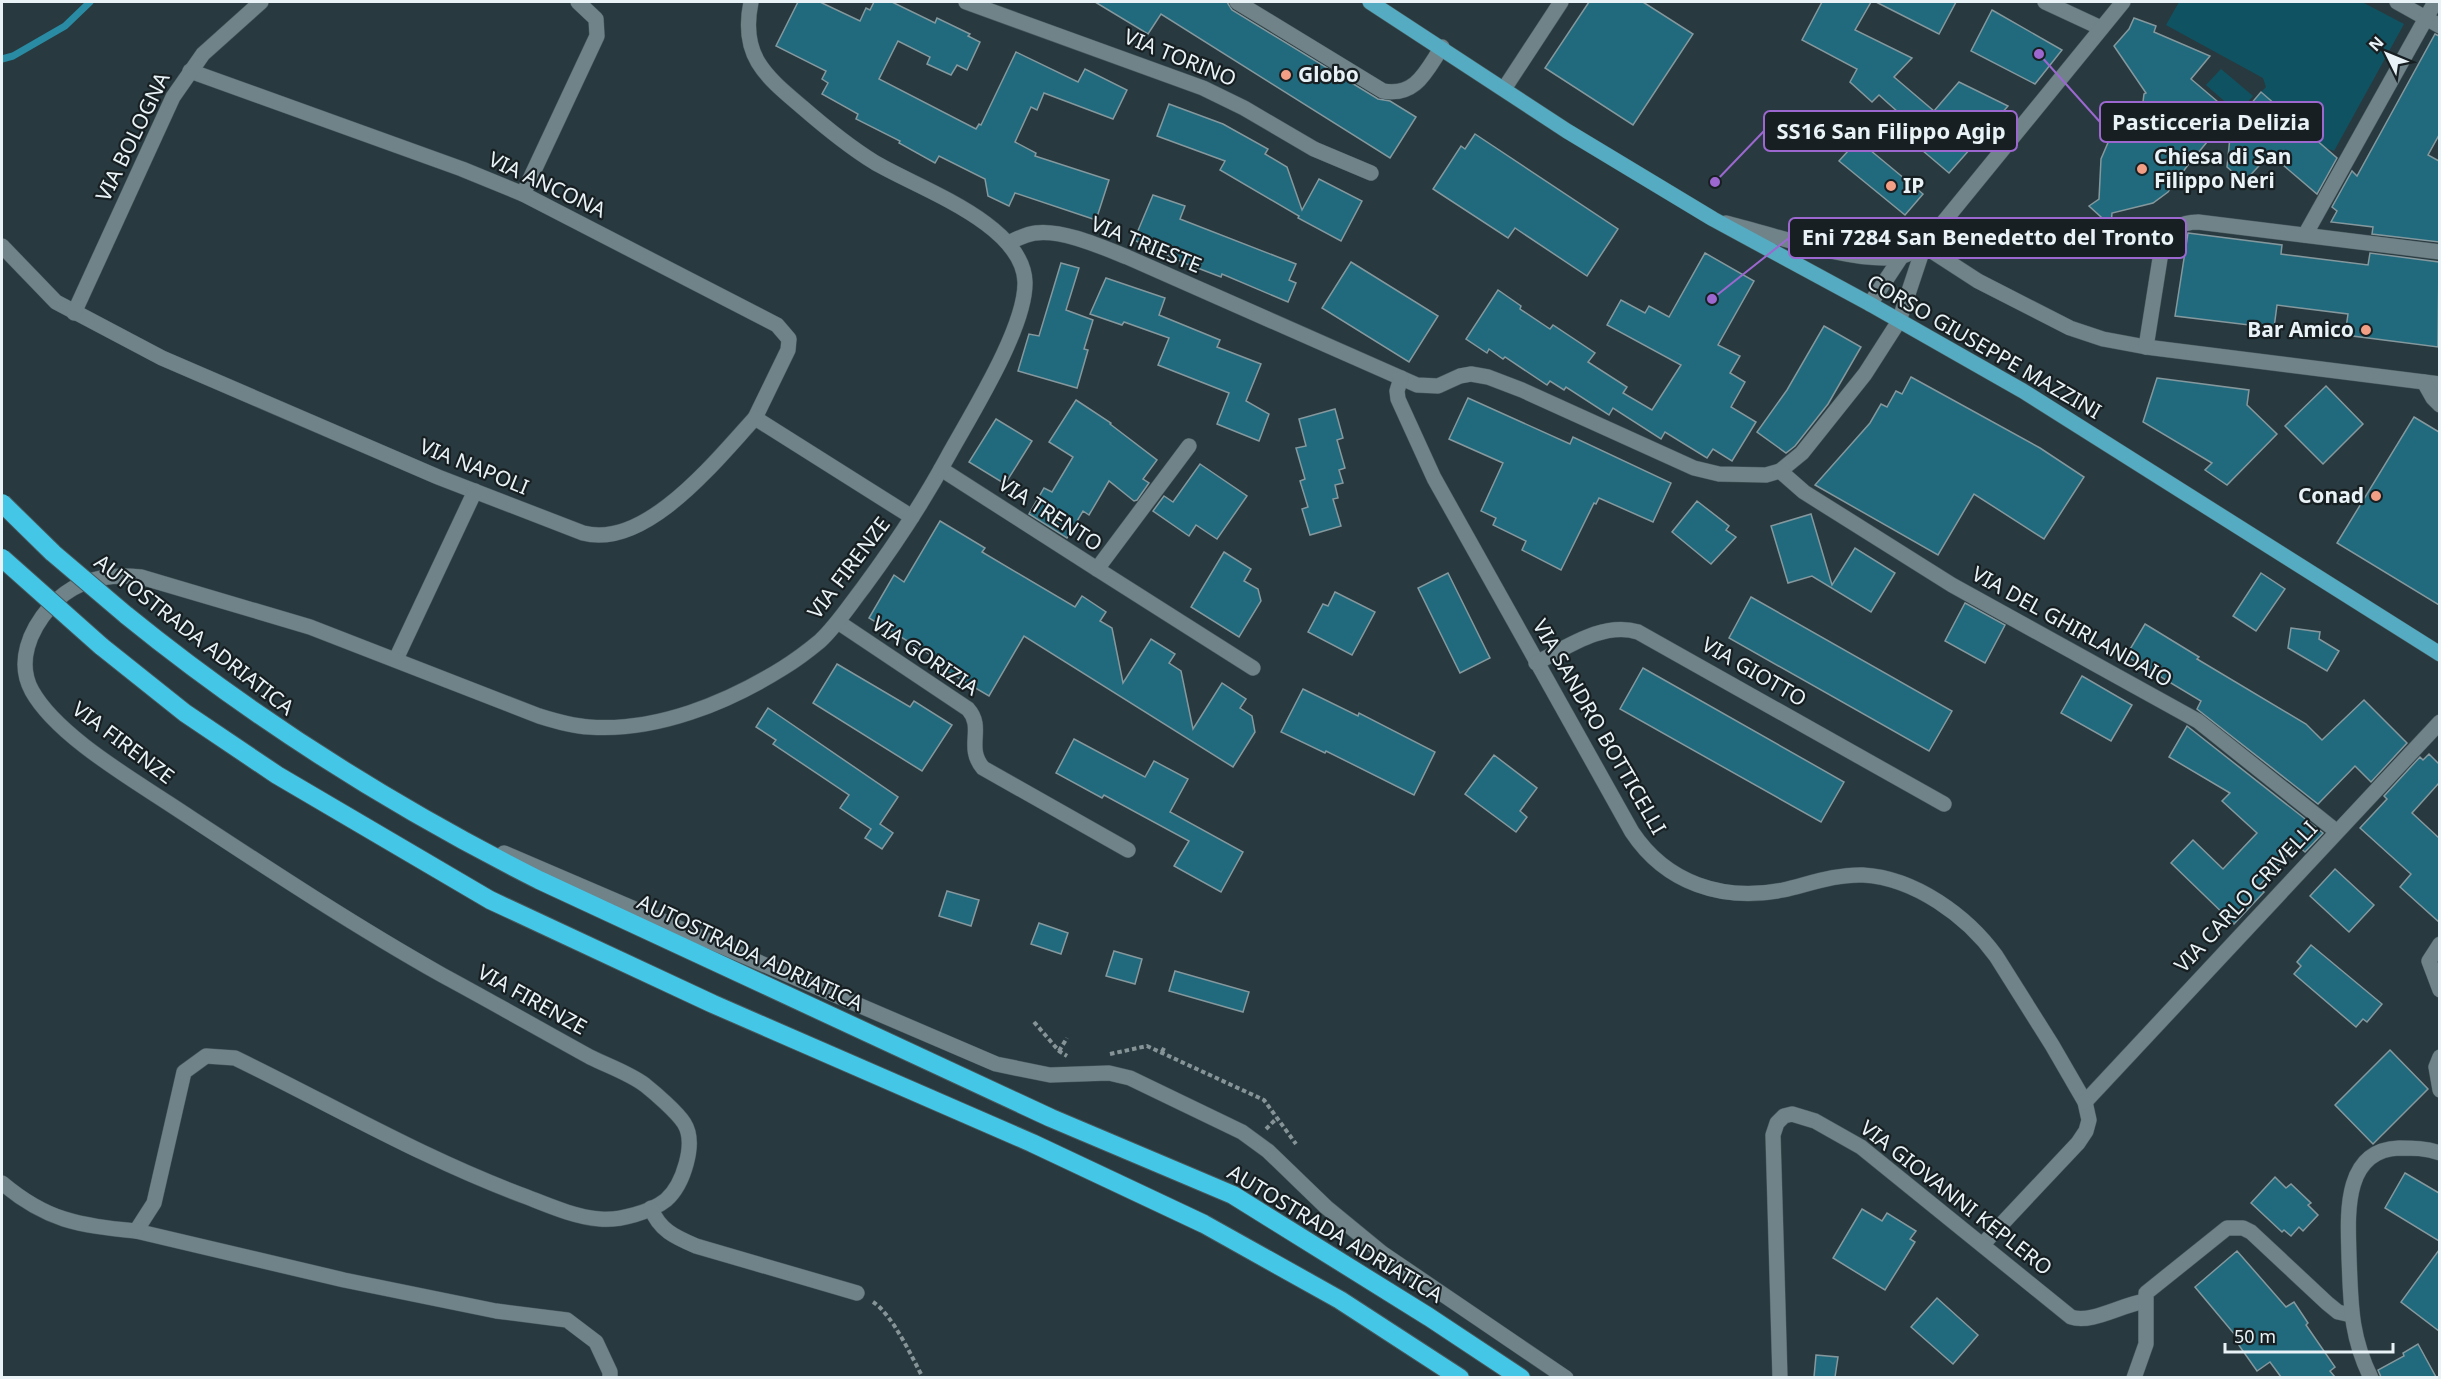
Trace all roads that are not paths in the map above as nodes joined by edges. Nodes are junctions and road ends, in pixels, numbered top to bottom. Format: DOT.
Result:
graph roads {
  1 [pos="261,2"];
  2 [pos="578,2"];
  3 [pos="751,2"];
  4 [pos="966,2"];
  5 [pos="1237,2"];
  6 [pos="1370,2"];
  7 [pos="1561,2"];
  8 [pos="2045,2"];
  9 [pos="2123,2"];
  10 [pos="2397,2"];
  11 [pos="2435,2"];
  12 [pos="2426,18"];
  13 [pos="2439,26"];
  14 [pos="2101,28"];
  15 [pos="1442,47"];
  16 [pos="190,70"];
  17 [pos="1504,89"];
  18 [pos="1371,173"];
  19 [pos="523,194"];
  20 [pos="1713,219"];
  21 [pos="2305,235"];
  22 [pos="1008,243"];
  23 [pos="2,246"];
  24 [pos="1924,246"];
  25 [pos="2439,252"];
  26 [pos="1901,257"];
  27 [pos="1870,304"];
  28 [pos="74,313"];
  29 [pos="1899,321"];
  30 [pos="2146,347"];
  31 [pos="1401,378"];
  32 [pos="2432,383"];
  33 [pos="2439,405"];
  34 [pos="755,418"];
  35 [pos="1189,446"];
  36 [pos="941,469"];
  37 [pos="1780,471"];
  38 [pos="475,491"];
  39 [pos="2,503"];
  40 [pos="912,517"];
  41 [pos="2,558"];
  42 [pos="1097,569"];
  43 [pos="838,622"];
  44 [pos="2439,654"];
  45 [pos="396,659"];
  46 [pos="1536,663"];
  47 [pos="1253,668"];
  48 [pos="2439,722"];
  49 [pos="1944,804"];
  50 [pos="437,825"];
  51 [pos="2336,831"];
  52 [pos="1128,850"];
  53 [pos="2439,944"];
  54 [pos="2439,990"];
  55 [pos="2439,1057"];
  56 [pos="2439,1090"];
  57 [pos="2085,1102"];
  58 [pos="2439,1153"];
  59 [pos="2,1183"];
  60 [pos="651,1208"];
  61 [pos="136,1231"];
  62 [pos="1983,1244"];
  63 [pos="857,1293"];
  64 [pos="2145,1301"];
  65 [pos="2351,1315"];
  66 [pos="610,1377"];
  67 [pos="1460,1377"];
  68 [pos="1521,1377"];
  69 [pos="1566,1377"];
  70 [pos="1780,1377"];
  71 [pos="2134,1377"];
  72 [pos="2371,1377"];
  1 -- 16 [label="street, VIA BOLOGNA"];
  2 -- 19 [label="street"];
  3 -- 22 [label="street, VIA FIRENZE"];
  4 -- 18 [label="street, VIA TORINO"];
  5 -- 15 [label="street"];
  6 -- 15 [label="main road, CORSO GIUSEPPE MAZZINI"];
  7 -- 17 [label="street"];
  8 -- 14 [label="street"];
  9 -- 14 [label="street"];
  10 -- 12 [label="street"];
  11 -- 12 [label="street"];
  12 -- 13 [label="street"];
  12 -- 21 [label="street"];
  14 -- 24 [label="street"];
  15 -- 17 [label="main road, CORSO GIUSEPPE MAZZINI"];
  16 -- 19 [label="street, VIA ANCONA"];
  16 -- 28 [label="street, VIA BOLOGNA"];
  17 -- 20 [label="main road, CORSO GIUSEPPE MAZZINI"];
  19 -- 34 [label="street, VIA ANCONA"];
  20 -- 26 [label="street"];
  20 -- 27 [label="main road, CORSO GIUSEPPE MAZZINI"];
  21 -- 25 [label="street"];
  21 -- 30 [label="street"];
  22 -- 31 [label="street, VIA TRIESTE"];
  22 -- 36 [label="street, VIA FIRENZE"];
  23 -- 28 [label="street, VIA NAPOLI"];
  24 -- 26 [label="street"];
  24 -- 29 [label="street"];
  24 -- 30 [label="street"];
  26 -- 27 [label="street"];
  27 -- 29 [label="main road, CORSO GIUSEPPE MAZZINI"];
  28 -- 38 [label="street, VIA NAPOLI"];
  29 -- 37 [label="street"];
  29 -- 44 [label="main road, CORSO GIUSEPPE MAZZINI"];
  30 -- 32 [label="street"];
  31 -- 37 [label="street"];
  31 -- 46 [label="street, VIA SANDRO BOTTICELLI"];
  32 -- 33 [label="street"];
  34 -- 38 [label="street, VIA NAPOLI"];
  34 -- 40 [label="street"];
  35 -- 42 [label="street, VIA TRENTO"];
  36 -- 40 [label="street, VIA FIRENZE"];
  36 -- 42 [label="street, VIA TRENTO"];
  37 -- 51 [label="street, VIA DEL GHIRLANDAIO"];
  38 -- 45 [label="street"];
  39 -- 50 [label="highway, AUTOSTRADA ADRIATICA, bridge"];
  40 -- 43 [label="street, VIA FIRENZE"];
  41 -- 67 [label="highway, bridge"];
  42 -- 47 [label="street"];
  43 -- 45 [label="street, VIA FIRENZE"];
  43 -- 52 [label="street, VIA GORIZIA"];
  45 -- 60 [label="street, VIA FIRENZE"];
  46 -- 49 [label="street, VIA GIOTTO"];
  46 -- 57 [label="street, VIA SANDRO BOTTICELLI"];
  48 -- 51 [label="street, VIA CARLO CRIVELLI"];
  50 -- 68 [label="highway, AUTOSTRADA ADRIATICA"];
  50 -- 69 [label="street"];
  51 -- 57 [label="street, VIA CARLO CRIVELLI"];
  53 -- 54 [label="street"];
  55 -- 56 [label="street"];
  57 -- 62 [label="street, VIA SANDRO BOTTICELLI"];
  58 -- 65 [label="street"];
  59 -- 61 [label="street"];
  60 -- 61 [label="street, VIA FIRENZE"];
  60 -- 63 [label="street"];
  61 -- 66 [label="street"];
  62 -- 64 [label="street, VIA GIOVANNI KEPLERO"];
  62 -- 70 [label="street, VIA GIOVANNI KEPLERO"];
  64 -- 65 [label="street"];
  64 -- 71 [label="street"];
  65 -- 72 [label="street"];
}
